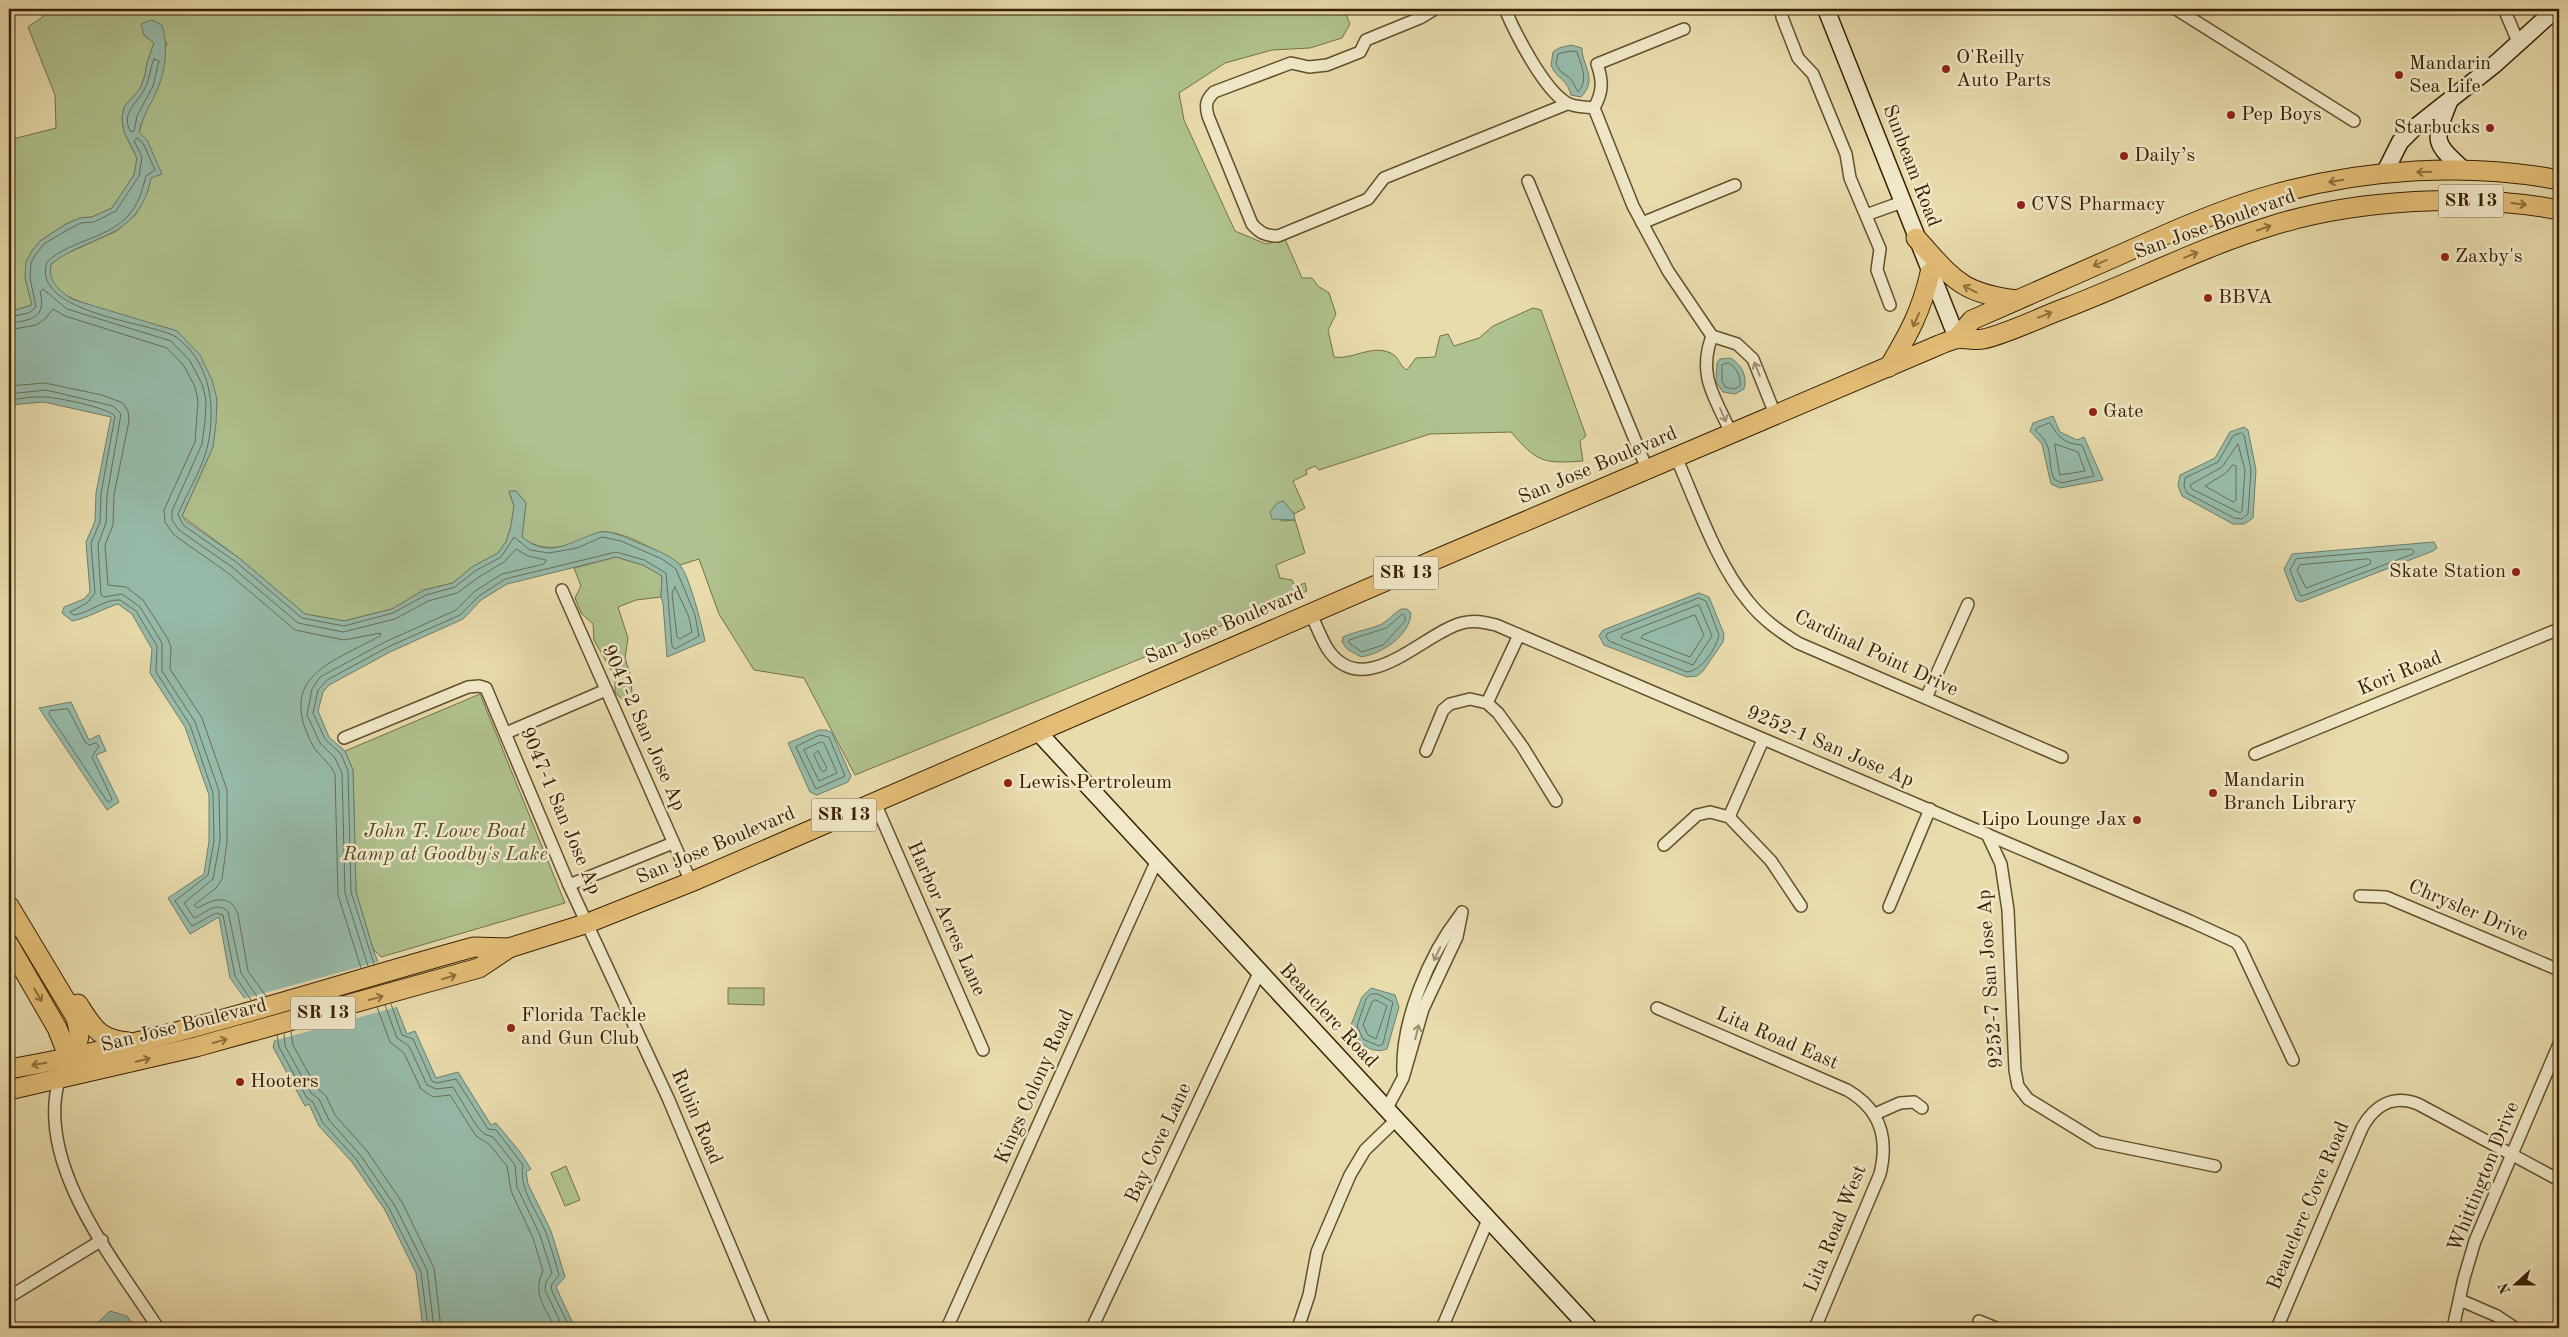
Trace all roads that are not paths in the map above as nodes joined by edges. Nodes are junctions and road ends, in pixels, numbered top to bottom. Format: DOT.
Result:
graph roads {
  1 [pos="1435,9"];
  2 [pos="1505,9"];
  3 [pos="1782,9"];
  4 [pos="1826,9"];
  5 [pos="2176,9"];
  6 [pos="2504,9"];
  7 [pos="2556,9"];
  8 [pos="1684,29"];
  9 [pos="2519,44"];
  10 [pos="2450,100"];
  11 [pos="1567,104"];
  12 [pos="1594,108"];
  13 [pos="2354,120"];
  14 [pos="2464,171"];
  15 [pos="2384,174"];
  16 [pos="1528,180"];
  17 [pos="2559,180"];
  18 [pos="1735,185"];
  19 [pos="1902,202"];
  20 [pos="2559,210"];
  21 [pos="1866,215"];
  22 [pos="1642,223"];
  23 [pos="1916,238"];
  24 [pos="1930,273"];
  25 [pos="2017,300"];
  26 [pos="1890,305"];
  27 [pos="1712,336"];
  28 [pos="1957,338"];
  29 [pos="1889,367"];
  30 [pos="1775,414"];
  31 [pos="1731,433"];
  32 [pos="1676,457"];
  33 [pos="1647,469"];
  34 [pos="562,590"];
  35 [pos="1968,604"];
  36 [pos="1311,614"];
  37 [pos="2559,629"];
  38 [pos="1519,635"];
  39 [pos="606,690"];
  40 [pos="1926,698"];
  41 [pos="1487,703"];
  42 [pos="1038,732"];
  43 [pos="506,733"];
  44 [pos="344,738"];
  45 [pos="1763,740"];
  46 [pos="1426,751"];
  47 [pos="2255,754"];
  48 [pos="2062,757"];
  49 [pos="1556,801"];
  50 [pos="875,803"];
  51 [pos="1930,809"];
  52 [pos="1729,817"];
  53 [pos="1987,834"];
  54 [pos="673,843"];
  55 [pos="1664,845"];
  56 [pos="1156,862"];
  57 [pos="691,882"];
  58 [pos="569,885"];
  59 [pos="2360,896"];
  60 [pos="1801,906"];
  61 [pos="10,907"];
  62 [pos="1889,907"];
  63 [pos="588,923"];
  64 [pos="9,946"];
  65 [pos="509,948"];
  66 [pos="2559,970"];
  67 [pos="1259,973"];
  68 [pos="1427,988"];
  69 [pos="1657,1008"];
  70 [pos="132,1042"];
  71 [pos="2559,1044"];
  72 [pos="983,1050"];
  73 [pos="69,1058"];
  74 [pos="2293,1060"];
  75 [pos="9,1069"];
  76 [pos="83,1075"];
  77 [pos="60,1080"];
  78 [pos="9,1090"];
  79 [pos="1922,1108"];
  80 [pos="1876,1114"];
  81 [pos="1391,1115"];
  82 [pos="2513,1154"];
  83 [pos="2215,1166"];
  84 [pos="2559,1180"];
  85 [pos="1488,1220"];
  86 [pos="102,1240"];
  87 [pos="9,1297"];
  88 [pos="2460,1300"];
  89 [pos="1979,1321"];
  90 [pos="158,1328"];
  91 [pos="765,1328"];
  92 [pos="947,1328"];
  93 [pos="1092,1328"];
  94 [pos="1298,1328"];
  95 [pos="1442,1328"];
  96 [pos="1589,1328"];
  97 [pos="1815,1328"];
  98 [pos="1996,1328"];
  99 [pos="2277,1328"];
  100 [pos="2454,1328"];
  101 [pos="2515,1328"];
  1 -- 11 [label="street"];
  2 -- 11 [label="street"];
  3 -- 21 [label="street"];
  4 -- 19 [label="street, Sunbeam Road"];
  5 -- 13 [label="street"];
  6 -- 9 [label="street"];
  7 -- 9 [label="street"];
  8 -- 12 [label="street"];
  9 -- 10 [label="street"];
  10 -- 14 [label="street"];
  10 -- 15 [label="street"];
  11 -- 12 [label="street"];
  12 -- 22 [label="street"];
  14 -- 15 [label="main road, San Jose Boulevard / SR 13, one-way"];
  14 -- 17 [label="main road, San Jose Boulevard / SR 13"];
  15 -- 25 [label="main road, San Jose Boulevard / SR 13, one-way"];
  16 -- 33 [label="street"];
  18 -- 22 [label="street"];
  19 -- 21 [label="street"];
  19 -- 23 [label="street, Sunbeam Road"];
  28 -- 20 [label="main road, San Jose Boulevard / SR 13, one-way"];
  21 -- 26 [label="street"];
  22 -- 27 [label="street"];
  23 -- 24 [label="street, Sunbeam Road"];
  25 -- 23 [label="main road, one-way"];
  24 -- 28 [label="street, Sunbeam Road"];
  24 -- 29 [label="main road, one-way"];
  25 -- 28 [label="main road, San Jose Boulevard / SR 13"];
  30 -- 27 [label="street, one-way"];
  27 -- 31 [label="street, one-way"];
  28 -- 29 [label="main road, San Jose Boulevard / SR 13"];
  29 -- 30 [label="main road, San Jose Boulevard / SR 13"];
  30 -- 31 [label="main road, San Jose Boulevard / SR 13"];
  31 -- 32 [label="main road, San Jose Boulevard / SR 13"];
  32 -- 33 [label="main road, San Jose Boulevard / SR 13"];
  32 -- 40 [label="street, Cardinal Point Drive"];
  33 -- 36 [label="main road, San Jose Boulevard / SR 13"];
  34 -- 39 [label="street, 9047-2 San Jose Ap"];
  35 -- 40 [label="street"];
  36 -- 38 [label="street, 9252-1 San Jose Ap"];
  36 -- 42 [label="main road, San Jose Boulevard / SR 13"];
  37 -- 47 [label="street, Kori Road"];
  38 -- 41 [label="street"];
  38 -- 45 [label="street, 9252-1 San Jose Ap"];
  39 -- 43 [label="street"];
  39 -- 54 [label="street, 9047-2 San Jose Ap"];
  40 -- 48 [label="street, Cardinal Point Drive"];
  41 -- 46 [label="street"];
  41 -- 49 [label="street"];
  42 -- 50 [label="main road, San Jose Boulevard / SR 13"];
  42 -- 56 [label="street, Beauclerc Road"];
  43 -- 44 [label="street, 9047-1 San Jose Ap"];
  43 -- 58 [label="street, 9047-1 San Jose Ap"];
  45 -- 51 [label="street, 9252-1 San Jose Ap"];
  45 -- 52 [label="street"];
  50 -- 57 [label="main road, San Jose Boulevard / SR 13"];
  50 -- 72 [label="street, Harbor Acres Lane"];
  51 -- 53 [label="street, 9252-1 San Jose Ap"];
  51 -- 62 [label="street"];
  52 -- 55 [label="street"];
  52 -- 60 [label="street"];
  53 -- 74 [label="street, 9252-1 San Jose Ap"];
  53 -- 83 [label="street, 9252-7 San Jose Ap"];
  54 -- 57 [label="street, 9047-2 San Jose Ap"];
  54 -- 58 [label="street"];
  56 -- 67 [label="street, Beauclerc Road"];
  56 -- 92 [label="street, Kings Colony Road"];
  57 -- 63 [label="main road, San Jose Boulevard / SR 13"];
  58 -- 63 [label="street, 9047-1 San Jose Ap"];
  59 -- 66 [label="street, Chrysler Drive"];
  61 -- 70 [label="main road"];
  61 -- 73 [label="main road"];
  63 -- 65 [label="main road, San Jose Boulevard / SR 13"];
  63 -- 91 [label="street, Rubin Road"];
  64 -- 73 [label="main road, one-way"];
  65 -- 70 [label="main road, San Jose Boulevard / SR 13"];
  76 -- 65 [label="main road, San Jose Boulevard / SR 13, one-way"];
  67 -- 81 [label="street, Beauclerc Road"];
  67 -- 93 [label="street, Bay Cove Lane"];
  68 -- 68 [label="street, one-way"];
  68 -- 81 [label="street"];
  69 -- 80 [label="street, Lita Road East"];
  70 -- 73 [label="main road, San Jose Boulevard / SR 13"];
  71 -- 82 [label="street, Whittington Drive"];
  73 -- 75 [label="main road, San Jose Boulevard / SR 13, one-way"];
  73 -- 76 [label="main road"];
  73 -- 77 [label="main road"];
  76 -- 77 [label="main road, San Jose Boulevard / SR 13"];
  77 -- 78 [label="main road, San Jose Boulevard / SR 13"];
  77 -- 86 [label="street"];
  79 -- 80 [label="street"];
  80 -- 97 [label="street, Lita Road West"];
  81 -- 85 [label="street, Beauclerc Road"];
  81 -- 94 [label="street"];
  82 -- 84 [label="street"];
  82 -- 88 [label="street, Whittington Drive"];
  82 -- 99 [label="street, Beauclerc Cove Road"];
  85 -- 95 [label="street"];
  85 -- 96 [label="street, Beauclerc Road"];
  86 -- 87 [label="street"];
  86 -- 90 [label="street"];
  88 -- 100 [label="street, Whittington Drive"];
  88 -- 101 [label="street"];
  89 -- 98 [label="street"];
}
